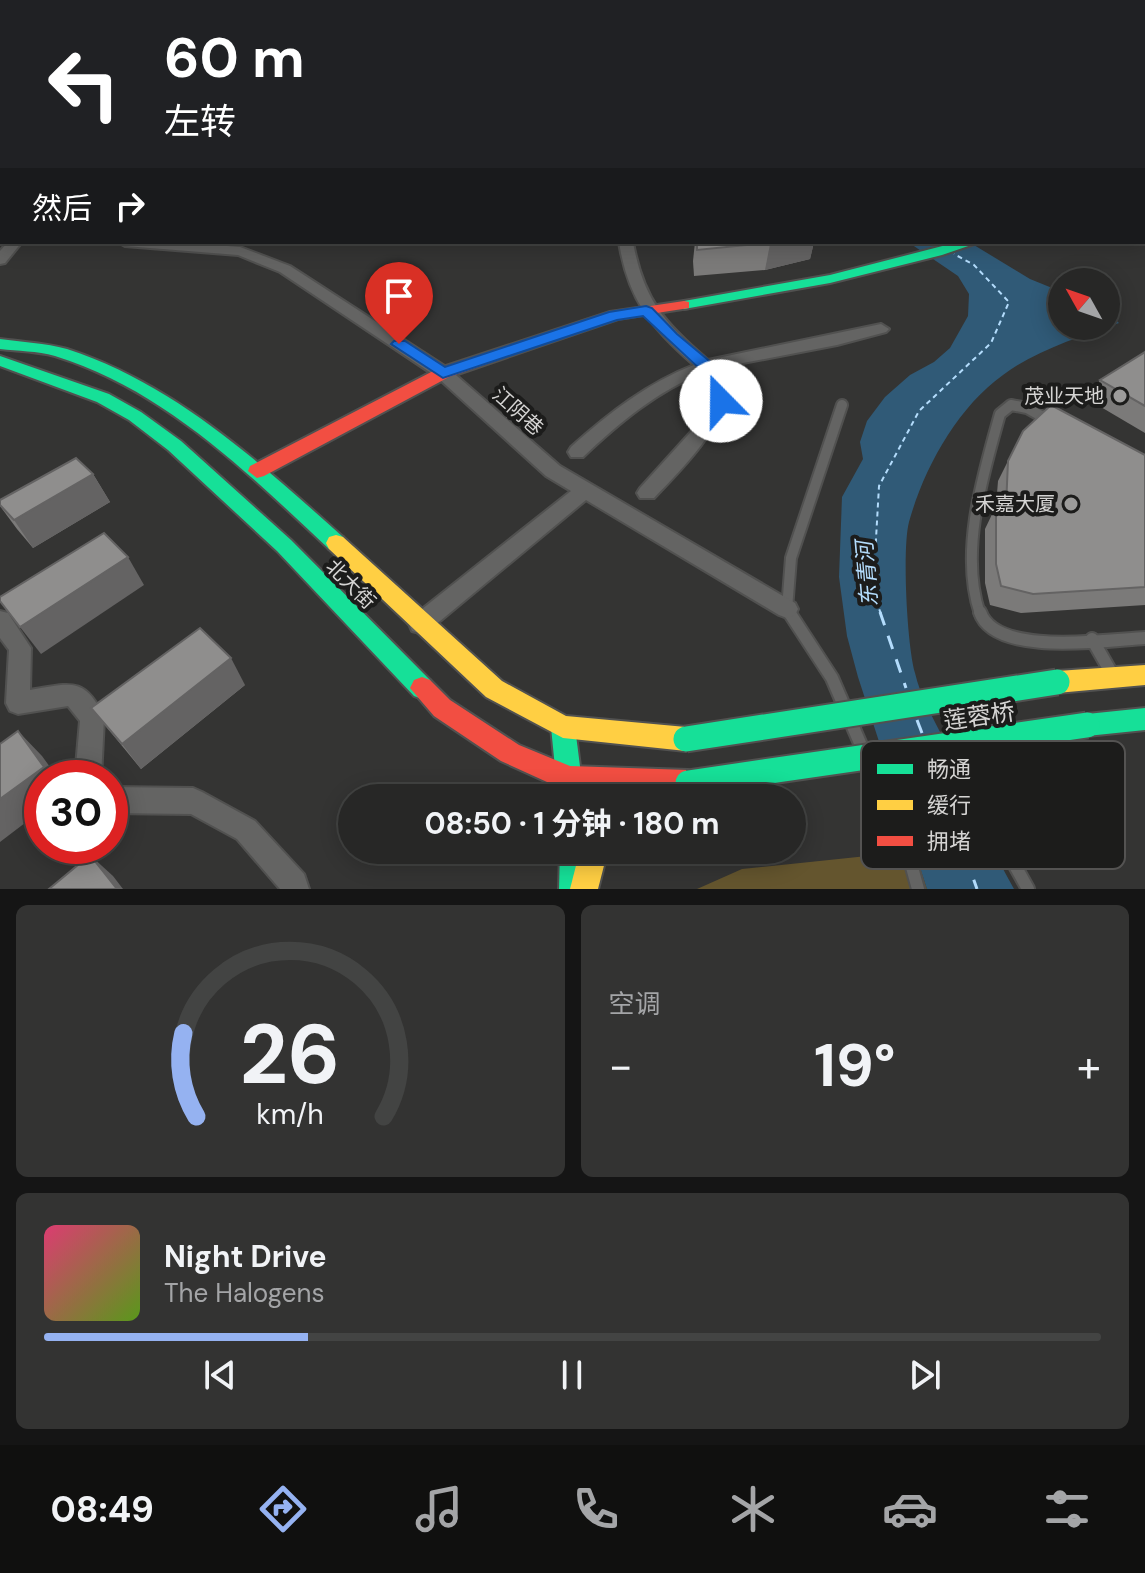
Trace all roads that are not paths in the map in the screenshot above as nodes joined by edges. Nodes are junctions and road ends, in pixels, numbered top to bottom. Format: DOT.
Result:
graph roads {
  1 [pos="13,244"];
  2 [pos="151,244"];
  3 [pos="626,244"];
  4 [pos="966,244"];
  5 [pos="0,260"];
  6 [pos="646,311"];
  7 [pos="881,329"];
  8 [pos="0,344"];
  9 [pos="0,361"];
  10 [pos="705,366"];
  11 [pos="443,373"];
  12 [pos="842,405"];
  13 [pos="1066,430"];
  14 [pos="577,452"];
  15 [pos="257,471"];
  16 [pos="584,491"];
  17 [pos="647,493"];
  18 [pos="787,609"];
  19 [pos="0,620"];
  20 [pos="420,624"];
  21 [pos="1145,638"];
  22 [pos="1092,639"];
  23 [pos="1145,675"];
  24 [pos="1114,677"];
  25 [pos="1145,719"];
  26 [pos="563,727"];
  27 [pos="686,739"];
  28 [pos="977,741"];
  29 [pos="861,746"];
  30 [pos="861,758"];
  31 [pos="89,760"];
  32 [pos="688,783"];
  33 [pos="562,784"];
  34 [pos="569,784"];
  35 [pos="668,784"];
  36 [pos="128,800"];
  37 [pos="574,864"];
  38 [pos="590,864"];
  39 [pos="912,869"];
  40 [pos="1017,869"];
  41 [pos="295,889"];
  42 [pos="573,889"];
  43 [pos="584,889"];
  44 [pos="918,889"];
  45 [pos="1028,889"];
  1 -- 5 [label="street"];
  2 -- 11 [label="street, 江阴巷"];
  3 -- 6 [label="street"];
  4 -- 6 [label="main road"];
  6 -- 10 [label="street"];
  6 -- 11 [label="main road"];
  7 -- 10 [label="street"];
  8 -- 15 [label="main road, 北大街"];
  9 -- 33 [label="main road, 北大街"];
  10 -- 14 [label="street"];
  10 -- 17 [label="street"];
  11 -- 15 [label="main road"];
  11 -- 16 [label="street, 江阴巷"];
  12 -- 18 [label="lane"];
  13 -- 22 [label="lane"];
  15 -- 20 [label="main road, 北大街"];
  16 -- 18 [label="street, 江阴巷"];
  16 -- 20 [label="street"];
  18 -- 29 [label="lane"];
  19 -- 31 [label="street"];
  20 -- 26 [label="main road, 北大街"];
  21 -- 22 [label="lane"];
  22 -- 24 [label="lane"];
  23 -- 24 [label="main road"];
  24 -- 27 [label="main road, 莲蓉桥, bridge"];
  25 -- 28 [label="main road, 莲蓉桥, bridge"];
  26 -- 27 [label="main road, 北大街"];
  26 -- 34 [label="main road"];
  30 -- 32 [label="main road, 莲蓉桥, bridge"];
  32 -- 35 [label="main road, 北大街"];
  36 -- 41 [label="street"];
  37 -- 42 [label="main road"];
  38 -- 43 [label="main road"];
  39 -- 44 [label="lane"];
  40 -- 45 [label="lane"];
}
